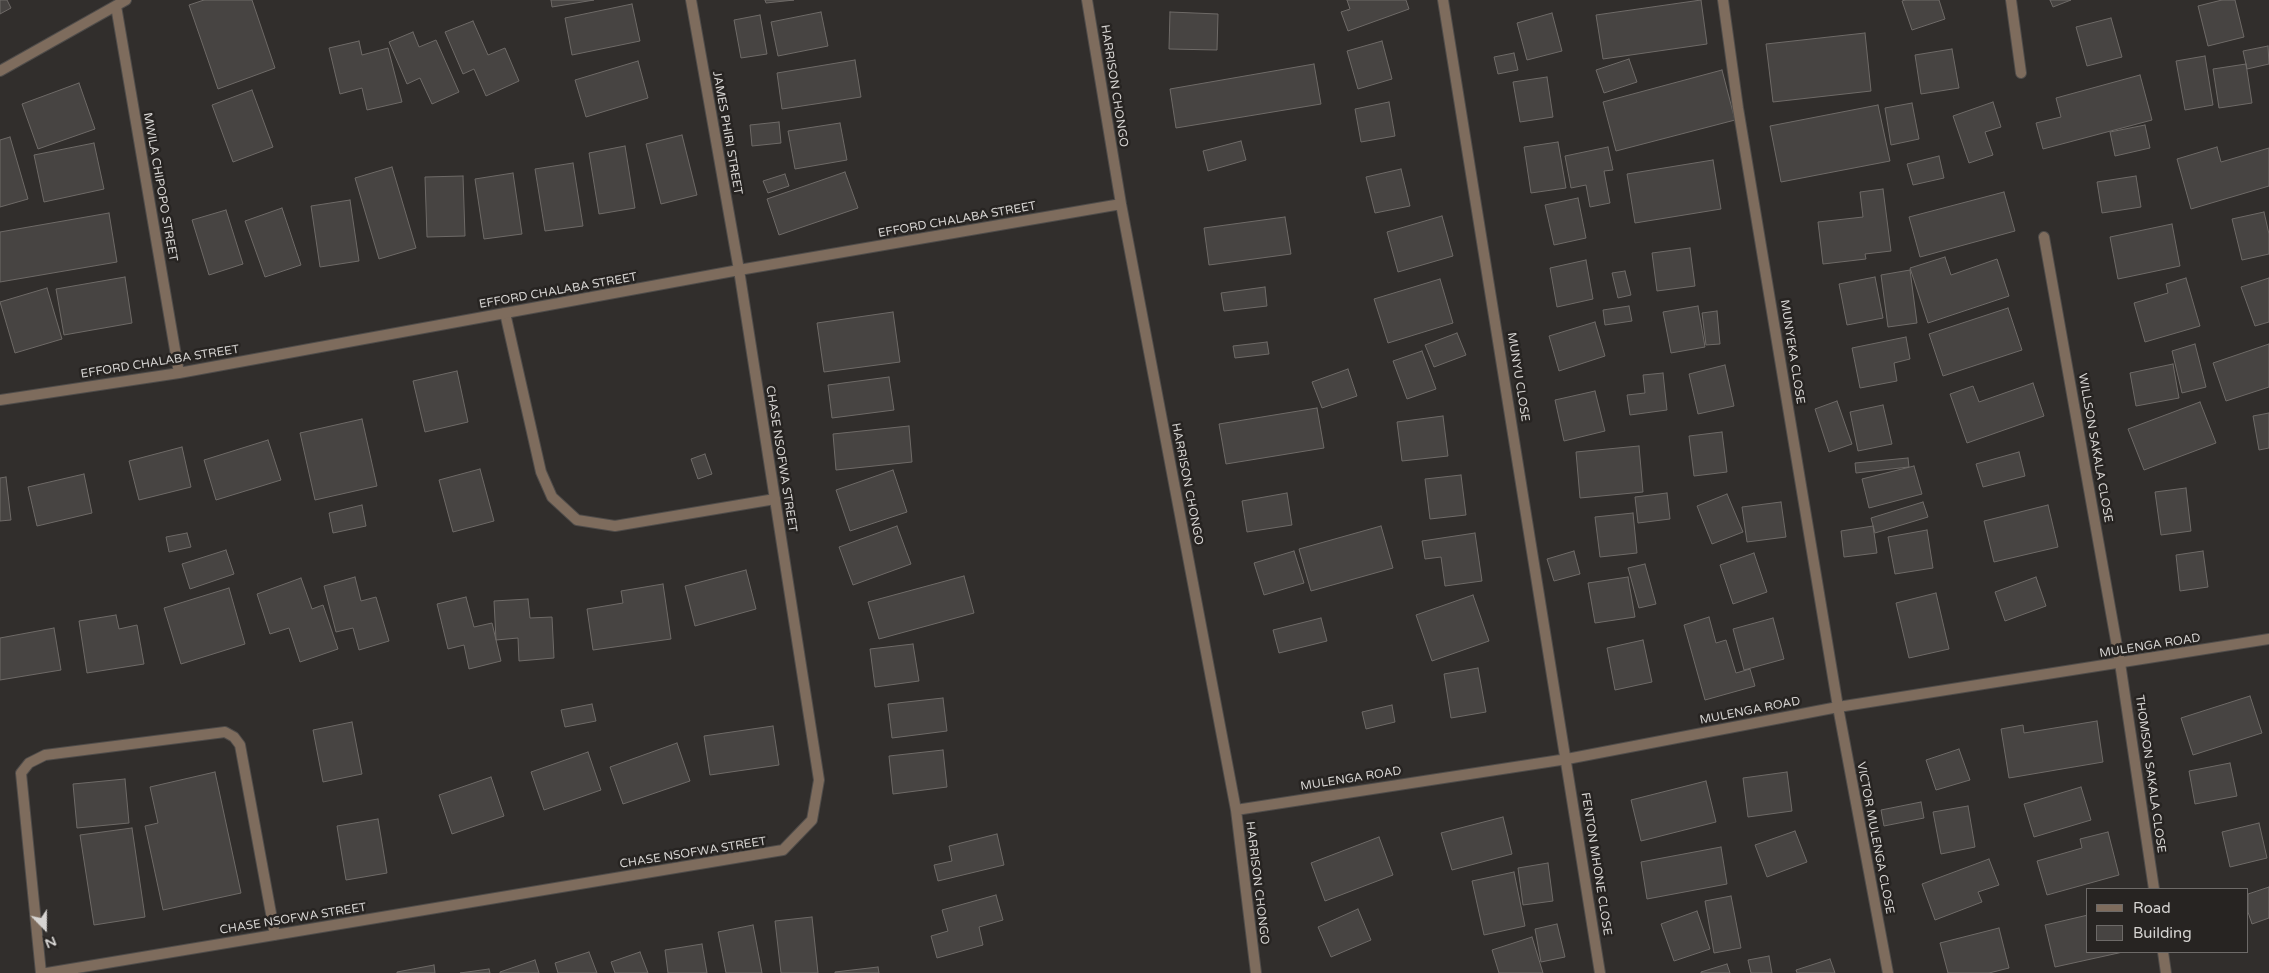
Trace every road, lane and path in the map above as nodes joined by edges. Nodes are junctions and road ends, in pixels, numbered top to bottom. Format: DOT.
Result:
graph roads {
  1 [pos="126,0"];
  2 [pos="691,0"];
  3 [pos="1087,0"];
  4 [pos="1443,0"];
  5 [pos="1723,0"];
  6 [pos="2011,0"];
  7 [pos="116,6"];
  8 [pos="0,71"];
  9 [pos="2021,73"];
  10 [pos="1121,204"];
  11 [pos="2044,238"];
  12 [pos="739,270"];
  13 [pos="505,313"];
  14 [pos="179,372"];
  15 [pos="0,400"];
  16 [pos="775,499"];
  17 [pos="2269,639"];
  18 [pos="2120,663"];
  19 [pos="1838,707"];
  20 [pos="1567,759"];
  21 [pos="1236,810"];
  22 [pos="2154,888"];
  23 [pos="276,935"];
  24 [pos="2163,953"];
  25 [pos="41,973"];
  26 [pos="46,973"];
  27 [pos="1256,973"];
  28 [pos="1600,973"];
  29 [pos="1888,973"];
  30 [pos="2166,973"];
  1 -- 7 [label="street"];
  2 -- 12 [label="street, JAMES PHIRI STREET"];
  3 -- 10 [label="street, HARRISON CHONGO"];
  4 -- 20 [label="street, MUNYU CLOSE"];
  5 -- 19 [label="street, MUNYEKA CLOSE"];
  6 -- 9 [label="street"];
  7 -- 8 [label="street"];
  7 -- 14 [label="street, MWILA CHIPOPO STREET"];
  10 -- 12 [label="street, EFFORD CHALABA STREET"];
  10 -- 21 [label="street, HARRISON CHONGO"];
  11 -- 18 [label="street, WILLSON SAKALA CLOSE"];
  12 -- 13 [label="street, EFFORD CHALABA STREET"];
  12 -- 16 [label="street, CHASE NSOFWA STREET"];
  13 -- 14 [label="street, EFFORD CHALABA STREET"];
  13 -- 16 [label="street"];
  14 -- 15 [label="street, EFFORD CHALABA STREET"];
  16 -- 23 [label="street, CHASE NSOFWA STREET"];
  17 -- 18 [label="street, MULENGA ROAD"];
  18 -- 19 [label="street, MULENGA ROAD"];
  18 -- 22 [label="street, THOMSON SAKALA CLOSE"];
  19 -- 20 [label="street, MULENGA ROAD"];
  19 -- 29 [label="street, VICTOR MULENGA CLOSE"];
  20 -- 21 [label="street, MULENGA ROAD"];
  20 -- 28 [label="street, FENTON MHONE CLOSE"];
  21 -- 27 [label="street, HARRISON CHONGO"];
  23 -- 25 [label="street"];
  23 -- 26 [label="street, CHASE NSOFWA STREET"];
  24 -- 30 [label="street"];
}
